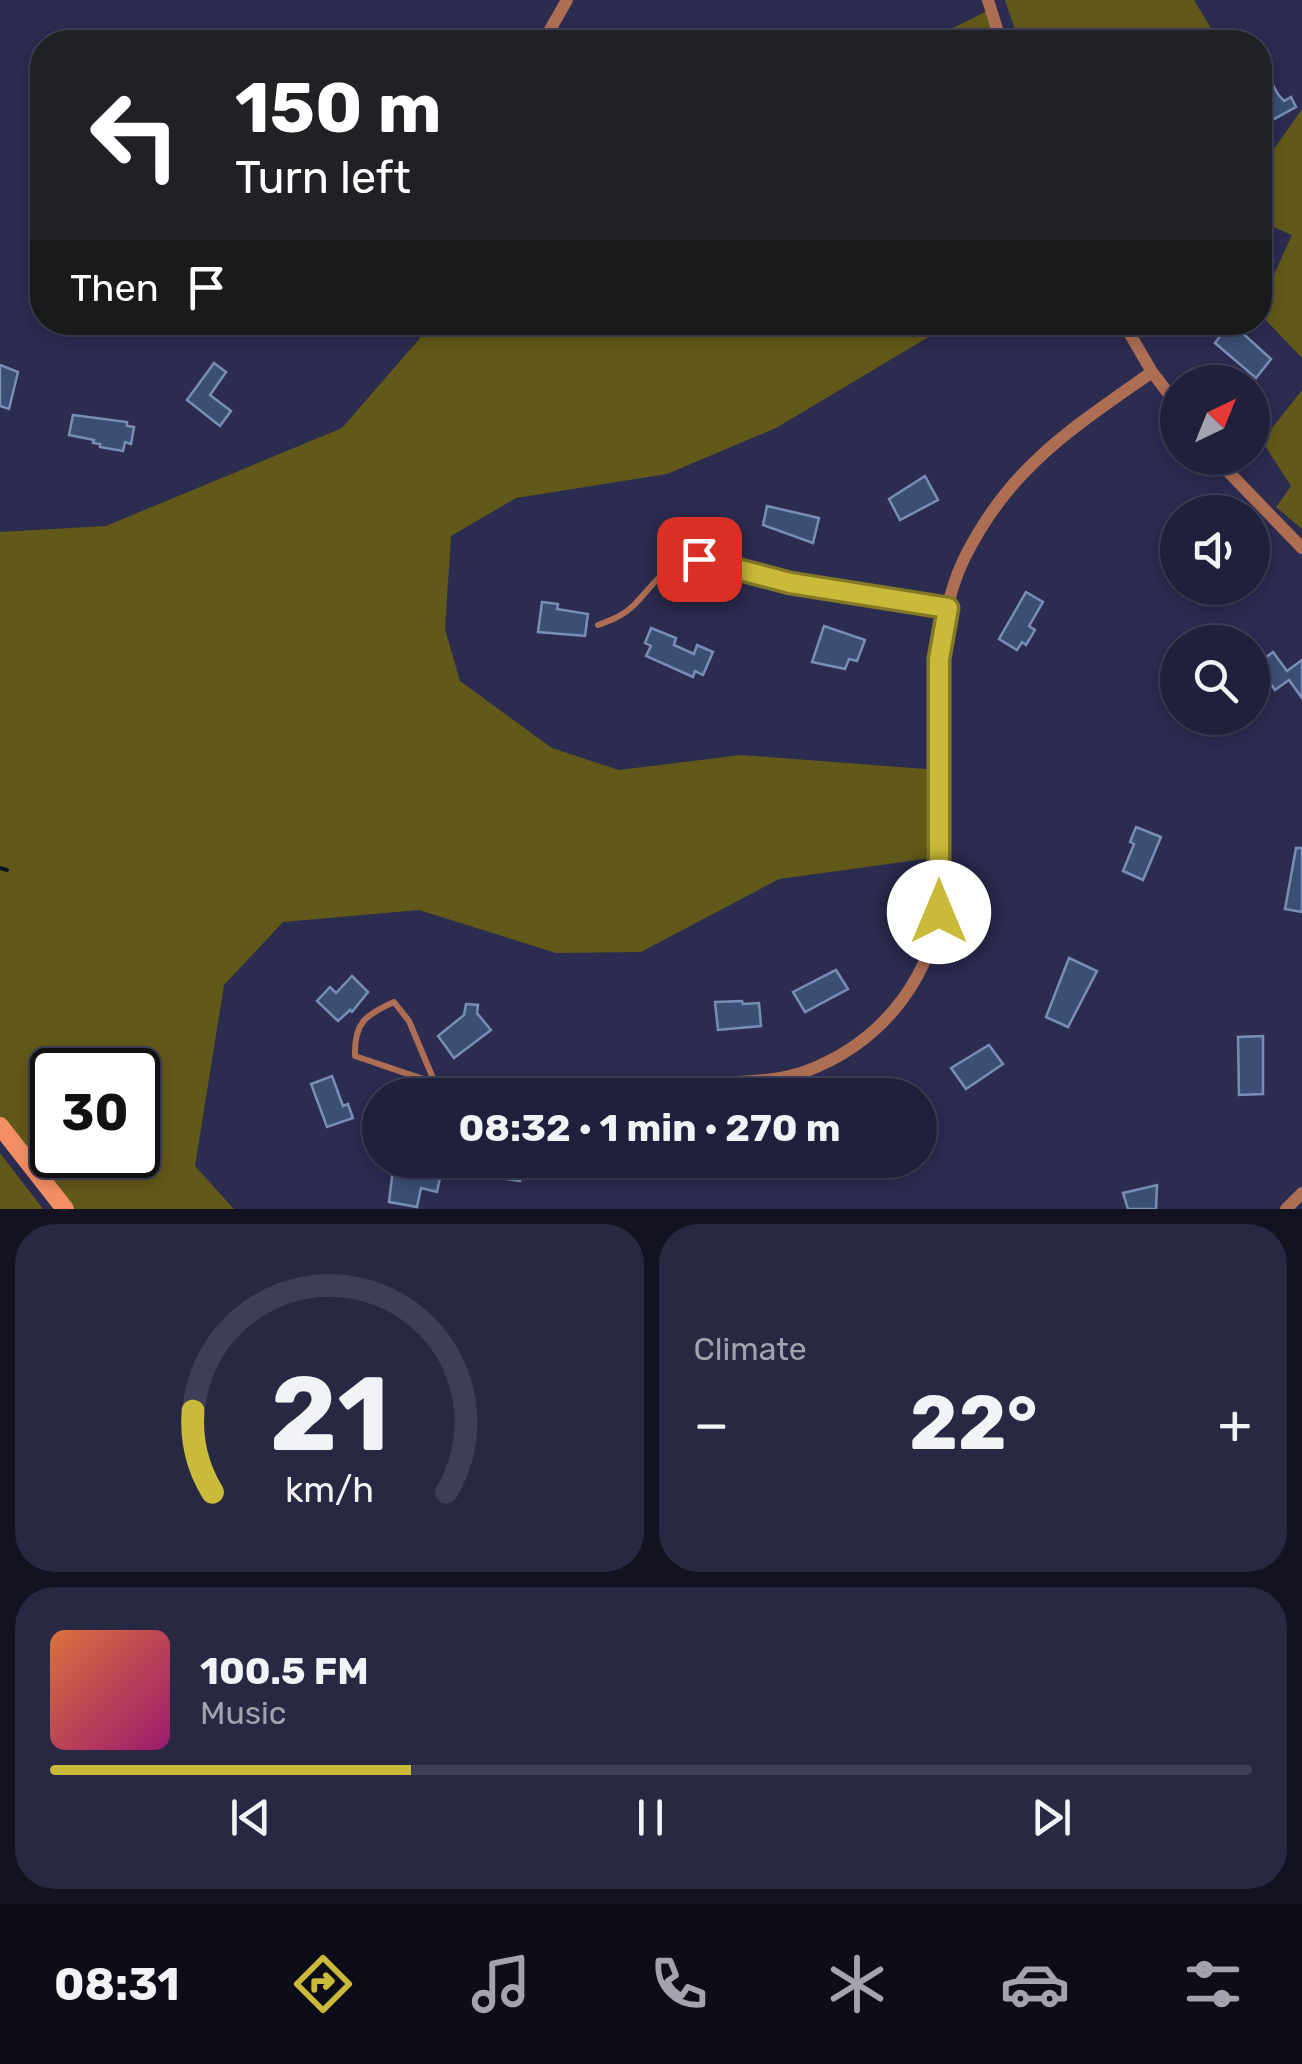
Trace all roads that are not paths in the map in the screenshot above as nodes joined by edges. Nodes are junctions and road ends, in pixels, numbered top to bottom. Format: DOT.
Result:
graph roads {
  1 [pos="567,0"];
  2 [pos="988,0"];
  3 [pos="549,30"];
  4 [pos="998,30"];
  5 [pos="1131,335"];
  6 [pos="1152,372"];
  7 [pos="1160,382"];
  8 [pos="1232,475"];
  9 [pos="1302,548"];
  10 [pos="948,608"];
  11 [pos="598,625"];
  12 [pos="775,1078"];
  13 [pos="435,1082"];
  14 [pos="0,1126"];
  15 [pos="1302,1193"];
  16 [pos="66,1209"];
  17 [pos="1286,1209"];
  1 -- 3 [label="street"];
  2 -- 4 [label="street"];
  5 -- 6 [label="street"];
  6 -- 7 [label="street"];
  6 -- 10 [label="street"];
  8 -- 9 [label="street"];
  10 -- 11 [label="lane"];
  10 -- 12 [label="street"];
  13 -- 13 [label="lane"];
  14 -- 16 [label="main road"];
  15 -- 17 [label="street"];
}
